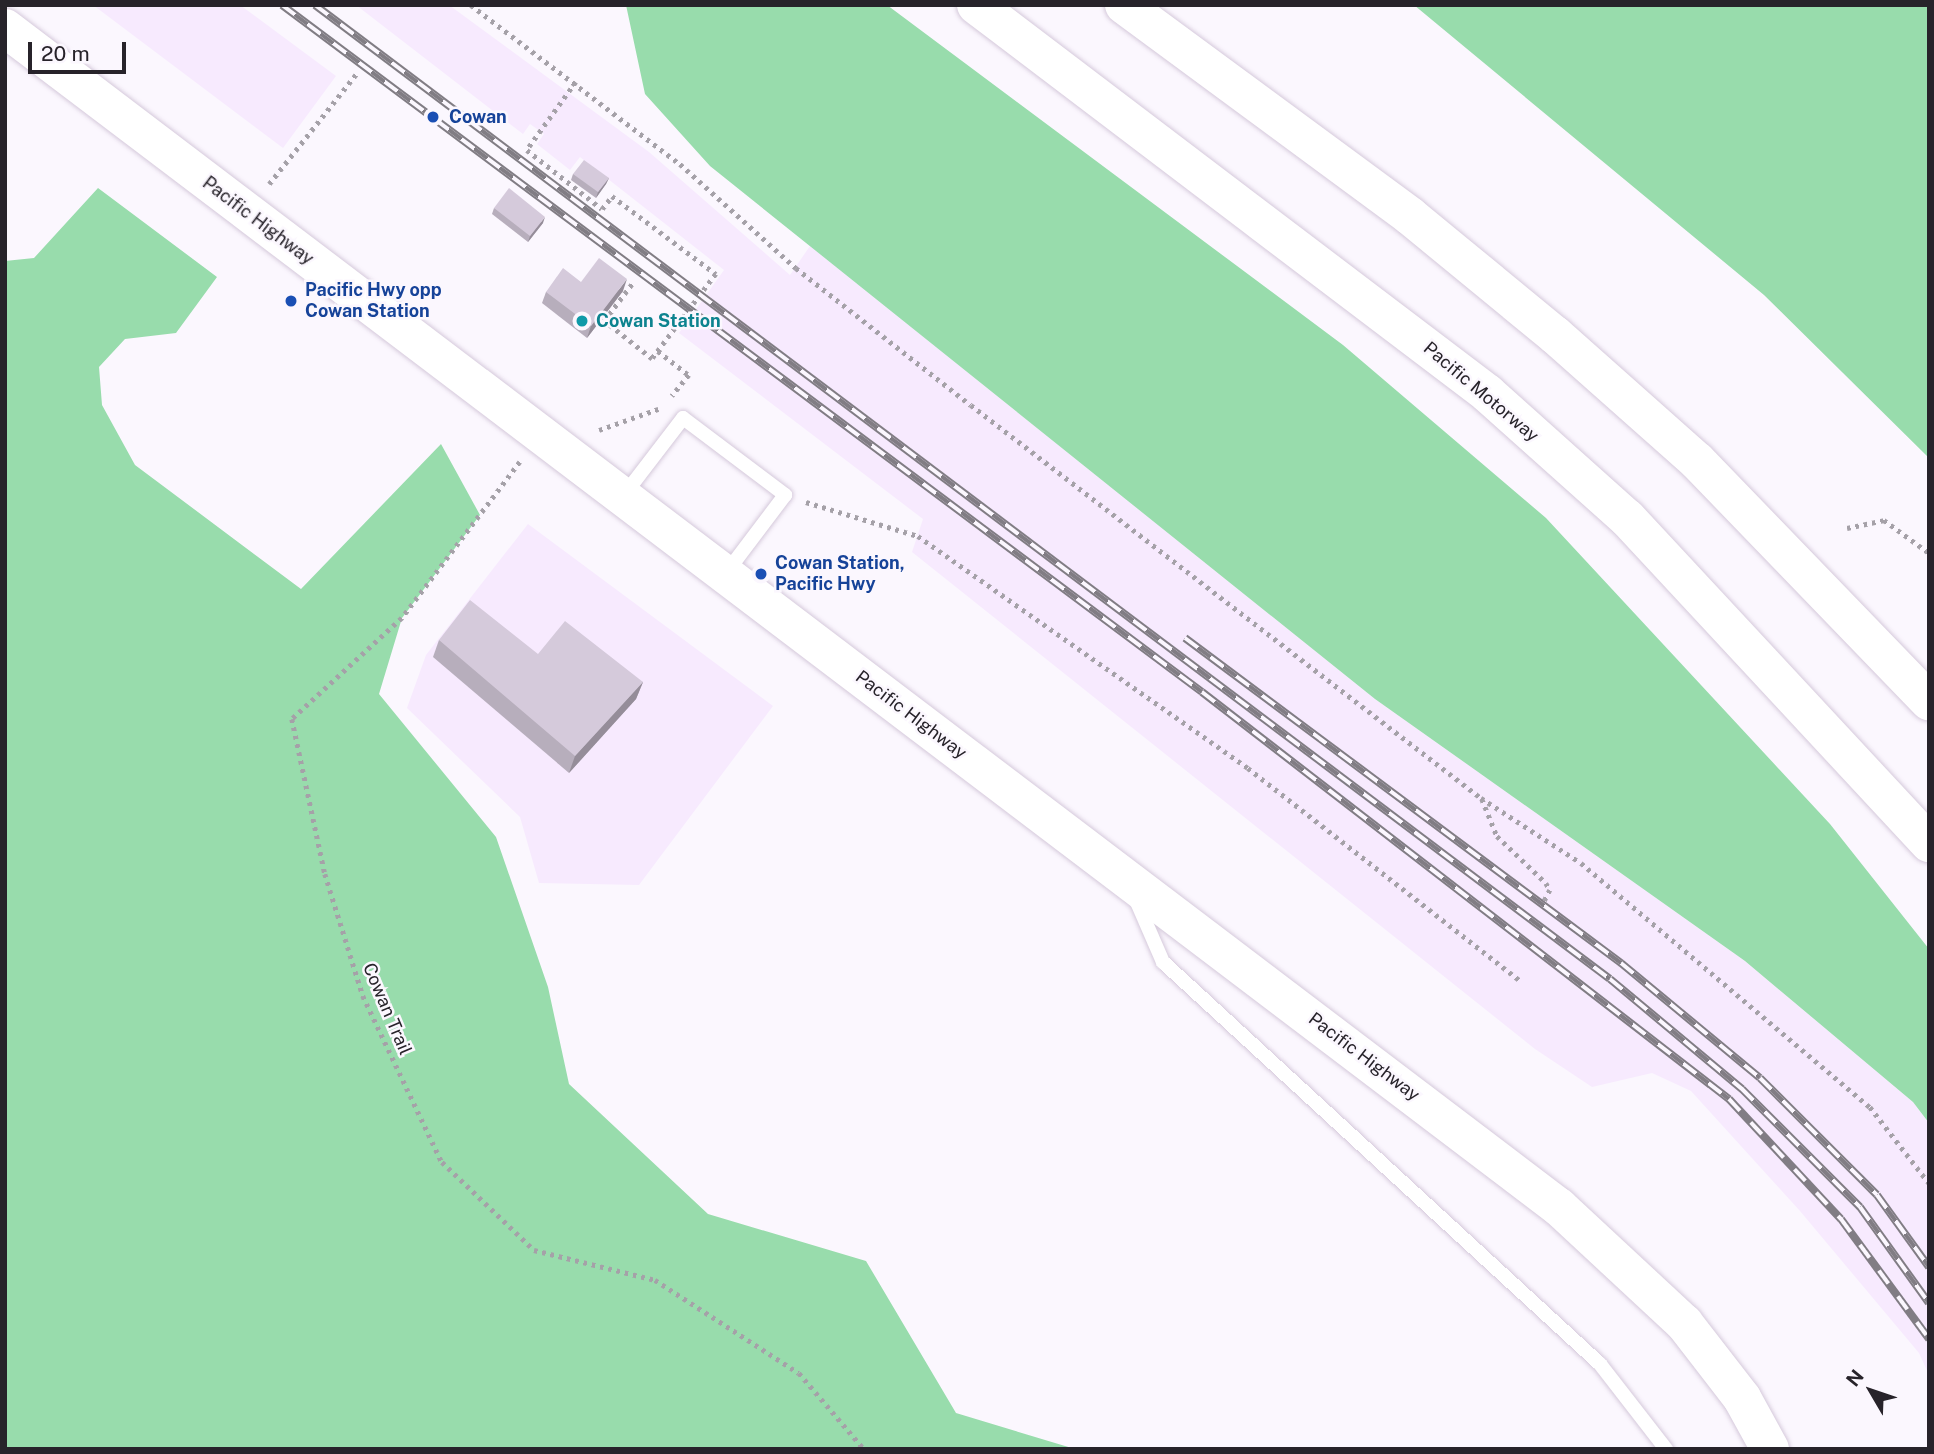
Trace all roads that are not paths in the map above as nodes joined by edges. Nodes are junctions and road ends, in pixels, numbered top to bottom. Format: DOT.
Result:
graph roads {
  1 [pos="976,5"];
  2 [pos="1125,5"];
  3 [pos="5,28"];
  4 [pos="623,496"];
  5 [pos="725,574"];
  6 [pos="1929,701"];
  7 [pos="1929,843"];
  8 [pos="1126,876"];
  9 [pos="1666,1449"];
  10 [pos="1770,1449"];
  1 -- 7 [label="main road, Pacific Motorway"];
  2 -- 6 [label="main road"];
  3 -- 4 [label="main road, Pacific Highway"];
  4 -- 5 [label="main road, Pacific Highway"];
  4 -- 5 [label="lane"];
  5 -- 8 [label="main road, Pacific Highway"];
  8 -- 9 [label="lane"];
  8 -- 10 [label="main road, Pacific Highway"];
}
